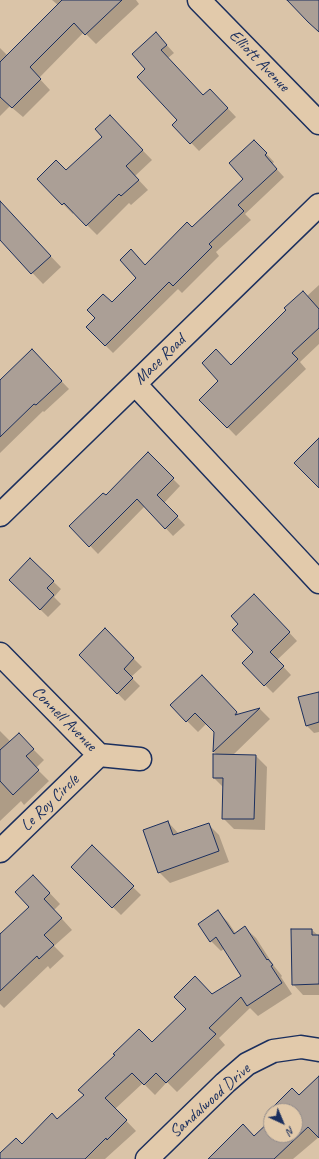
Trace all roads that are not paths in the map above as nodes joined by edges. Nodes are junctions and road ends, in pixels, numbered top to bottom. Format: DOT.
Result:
graph roads {
  1 [pos="199,0"];
  2 [pos="319,123"];
  3 [pos="319,205"];
  4 [pos="135,384"];
  5 [pos="0,515"];
  6 [pos="319,582"];
  7 [pos="0,654"];
  8 [pos="99,755"];
  9 [pos="140,759"];
  10 [pos="0,851"];
  11 [pos="310,1049"];
  12 [pos="147,1159"];
  1 -- 2 [label="street, Elliott Avenue"];
  3 -- 4 [label="street, Mace Road"];
  4 -- 5 [label="street, Mace Road"];
  4 -- 6 [label="street"];
  7 -- 8 [label="street, Connell Avenue"];
  8 -- 9 [label="street, Connell Avenue"];
  8 -- 10 [label="street, Le Roy Circle"];
  11 -- 12 [label="street, Sandalwood Drive"];
}
